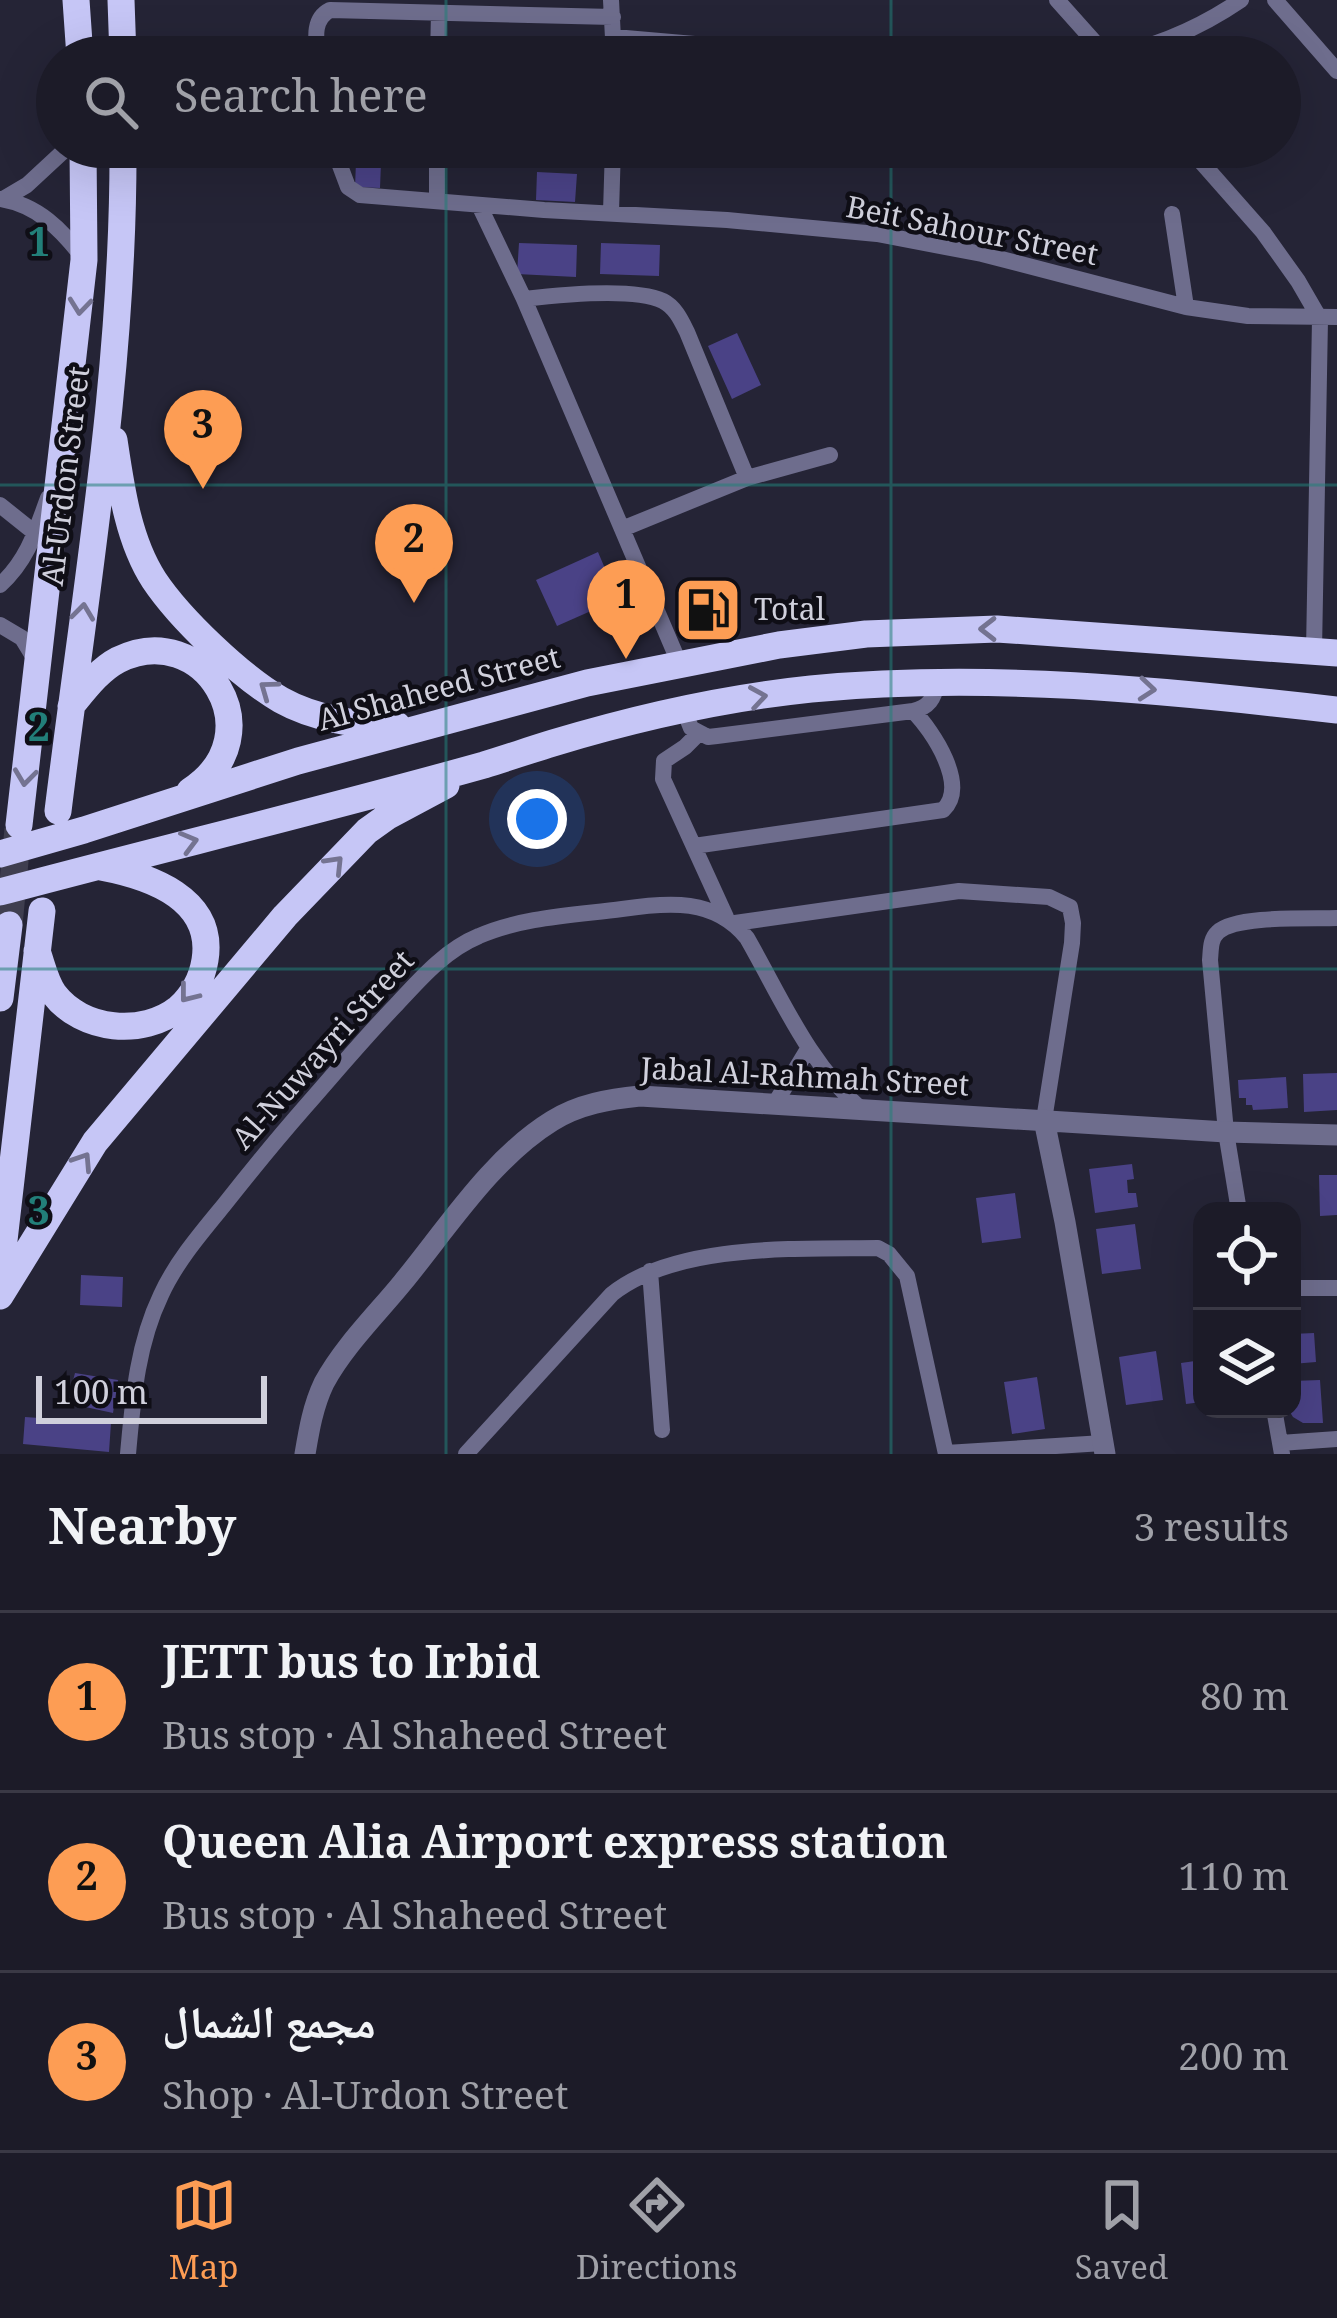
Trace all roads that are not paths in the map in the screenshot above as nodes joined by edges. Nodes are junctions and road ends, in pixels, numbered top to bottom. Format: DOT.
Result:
graph roads {
  1 [pos="76,0"];
  2 [pos="1057,0"];
  3 [pos="1241,0"];
  4 [pos="1275,0"];
  5 [pos="612,8"];
  6 [pos="439,13"];
  7 [pos="79,36"];
  8 [pos="316,36"];
  9 [pos="438,36"];
  10 [pos="1089,36"];
  11 [pos="1174,36"];
  12 [pos="1337,71"];
  13 [pos="45,168"];
  14 [pos="83,168"];
  15 [pos="122,168"];
  16 [pos="341,168"];
  17 [pos="437,168"];
  18 [pos="612,168"];
  19 [pos="1207,168"];
  20 [pos="3,198"];
  21 [pos="437,200"];
  22 [pos="479,206"];
  23 [pos="611,212"];
  24 [pos="1172,214"];
  25 [pos="84,260"];
  26 [pos="524,298"];
  27 [pos="1186,307"];
  28 [pos="1328,318"];
  29 [pos="109,412"];
  30 [pos="830,455"];
  31 [pos="63,456"];
  32 [pos="747,478"];
  33 [pos="0,505"];
  34 [pos="622,529"];
  35 [pos="35,533"];
  36 [pos="0,585"];
  37 [pos="0,625"];
  38 [pos="1326,652"];
  39 [pos="680,665"];
  40 [pos="38,666"];
  41 [pos="937,683"];
  42 [pos="71,706"];
  43 [pos="1337,710"];
  44 [pos="913,711"];
  45 [pos="460,717"];
  46 [pos="691,722"];
  47 [pos="485,764"];
  48 [pos="58,811"];
  49 [pos="144,811"];
  50 [pos="19,825"];
  51 [pos="694,846"];
  52 [pos="0,854"];
  53 [pos="97,866"];
  54 [pos="0,892"];
  55 [pos="42,911"];
  56 [pos="1337,918"];
  57 [pos="731,920"];
  58 [pos="9,925"];
  59 [pos="37,951"];
  60 [pos="0,998"];
  61 [pos="808,1049"];
  62 [pos="774,1105"];
  63 [pos="862,1109"];
  64 [pos="1044,1120"];
  65 [pos="1226,1132"];
  66 [pos="1337,1136"];
  67 [pos="1238,1202"];
  68 [pos="650,1271"];
  69 [pos="0,1275"];
  70 [pos="1301,1288"];
  71 [pos="1337,1288"];
  72 [pos="0,1296"];
  73 [pos="1276,1418"];
  74 [pos="662,1430"];
  75 [pos="1337,1439"];
  76 [pos="1281,1448"];
  77 [pos="1104,1449"];
  78 [pos="946,1453"];
  79 [pos="128,1454"];
  80 [pos="305,1454"];
  81 [pos="466,1454"];
  1 -- 7 [label="highway"];
  2 -- 10 [label="street"];
  3 -- 11 [label="street"];
  4 -- 12 [label="street"];
  5 -- 6 [label="street"];
  6 -- 8 [label="street"];
  6 -- 9 [label="street"];
  13 -- 20 [label="street"];
  14 -- 25 [label="highway, Al-Urdon Street"];
  15 -- 29 [label="highway, Al-Urdon Street"];
  16 -- 21 [label="street, Beit Sahour Street"];
  17 -- 21 [label="street"];
  18 -- 23 [label="street"];
  19 -- 28 [label="street"];
  20 -- 25 [label="street"];
  21 -- 22 [label="street, Beit Sahour Street"];
  22 -- 23 [label="street, Beit Sahour Street"];
  22 -- 26 [label="street"];
  23 -- 27 [label="street, Beit Sahour Street"];
  24 -- 27 [label="street"];
  25 -- 31 [label="highway, Al-Urdon Street, one-way"];
  26 -- 32 [label="street"];
  26 -- 34 [label="street"];
  27 -- 28 [label="street, Beit Sahour Street"];
  28 -- 38 [label="street"];
  42 -- 29 [label="highway, Al-Urdon Street, one-way"];
  45 -- 29 [label="highway, one-way"];
  30 -- 32 [label="street"];
  31 -- 35 [label="street"];
  31 -- 40 [label="highway, Al-Urdon Street"];
  32 -- 34 [label="street"];
  33 -- 35 [label="street"];
  34 -- 39 [label="street"];
  35 -- 36 [label="street"];
  37 -- 40 [label="street"];
  38 -- 39 [label="highway, Al Shaheed Street, one-way"];
  39 -- 45 [label="highway, Al Shaheed Street"];
  40 -- 50 [label="highway, Al-Urdon Street, one-way"];
  41 -- 43 [label="highway, one-way"];
  41 -- 44 [label="street"];
  46 -- 41 [label="highway, one-way"];
  42 -- 48 [label="highway, Al-Urdon Street"];
  42 -- 49 [label="highway"];
  44 -- 46 [label="street"];
  44 -- 51 [label="street"];
  45 -- 49 [label="highway, Al Shaheed Street"];
  46 -- 47 [label="highway"];
  46 -- 51 [label="street"];
  53 -- 47 [label="highway, one-way"];
  72 -- 47 [label="highway, one-way"];
  49 -- 52 [label="highway, Al Shaheed Street"];
  51 -- 57 [label="street"];
  53 -- 54 [label="highway"];
  53 -- 59 [label="highway, one-way"];
  55 -- 59 [label="highway"];
  56 -- 65 [label="street"];
  57 -- 61 [label="street"];
  57 -- 64 [label="street, Al-Nuwayri Street"];
  57 -- 79 [label="street, Al-Nuwayri Street"];
  58 -- 60 [label="highway"];
  59 -- 69 [label="highway"];
  61 -- 62 [label="street"];
  61 -- 63 [label="street"];
  62 -- 63 [label="street, Jabal Al-Rahmah Street"];
  62 -- 80 [label="street, Jabal Al-Rahmah Street"];
  63 -- 64 [label="street, Jabal Al-Rahmah Street"];
  64 -- 65 [label="street, Jabal Al-Rahmah Street"];
  64 -- 77 [label="street"];
  65 -- 66 [label="street, Jabal Al-Rahmah Street"];
  65 -- 67 [label="street"];
  68 -- 74 [label="street"];
  68 -- 78 [label="street"];
  68 -- 81 [label="street"];
  70 -- 71 [label="street"];
  73 -- 76 [label="street"];
  75 -- 76 [label="street"];
  77 -- 78 [label="street"];
}
